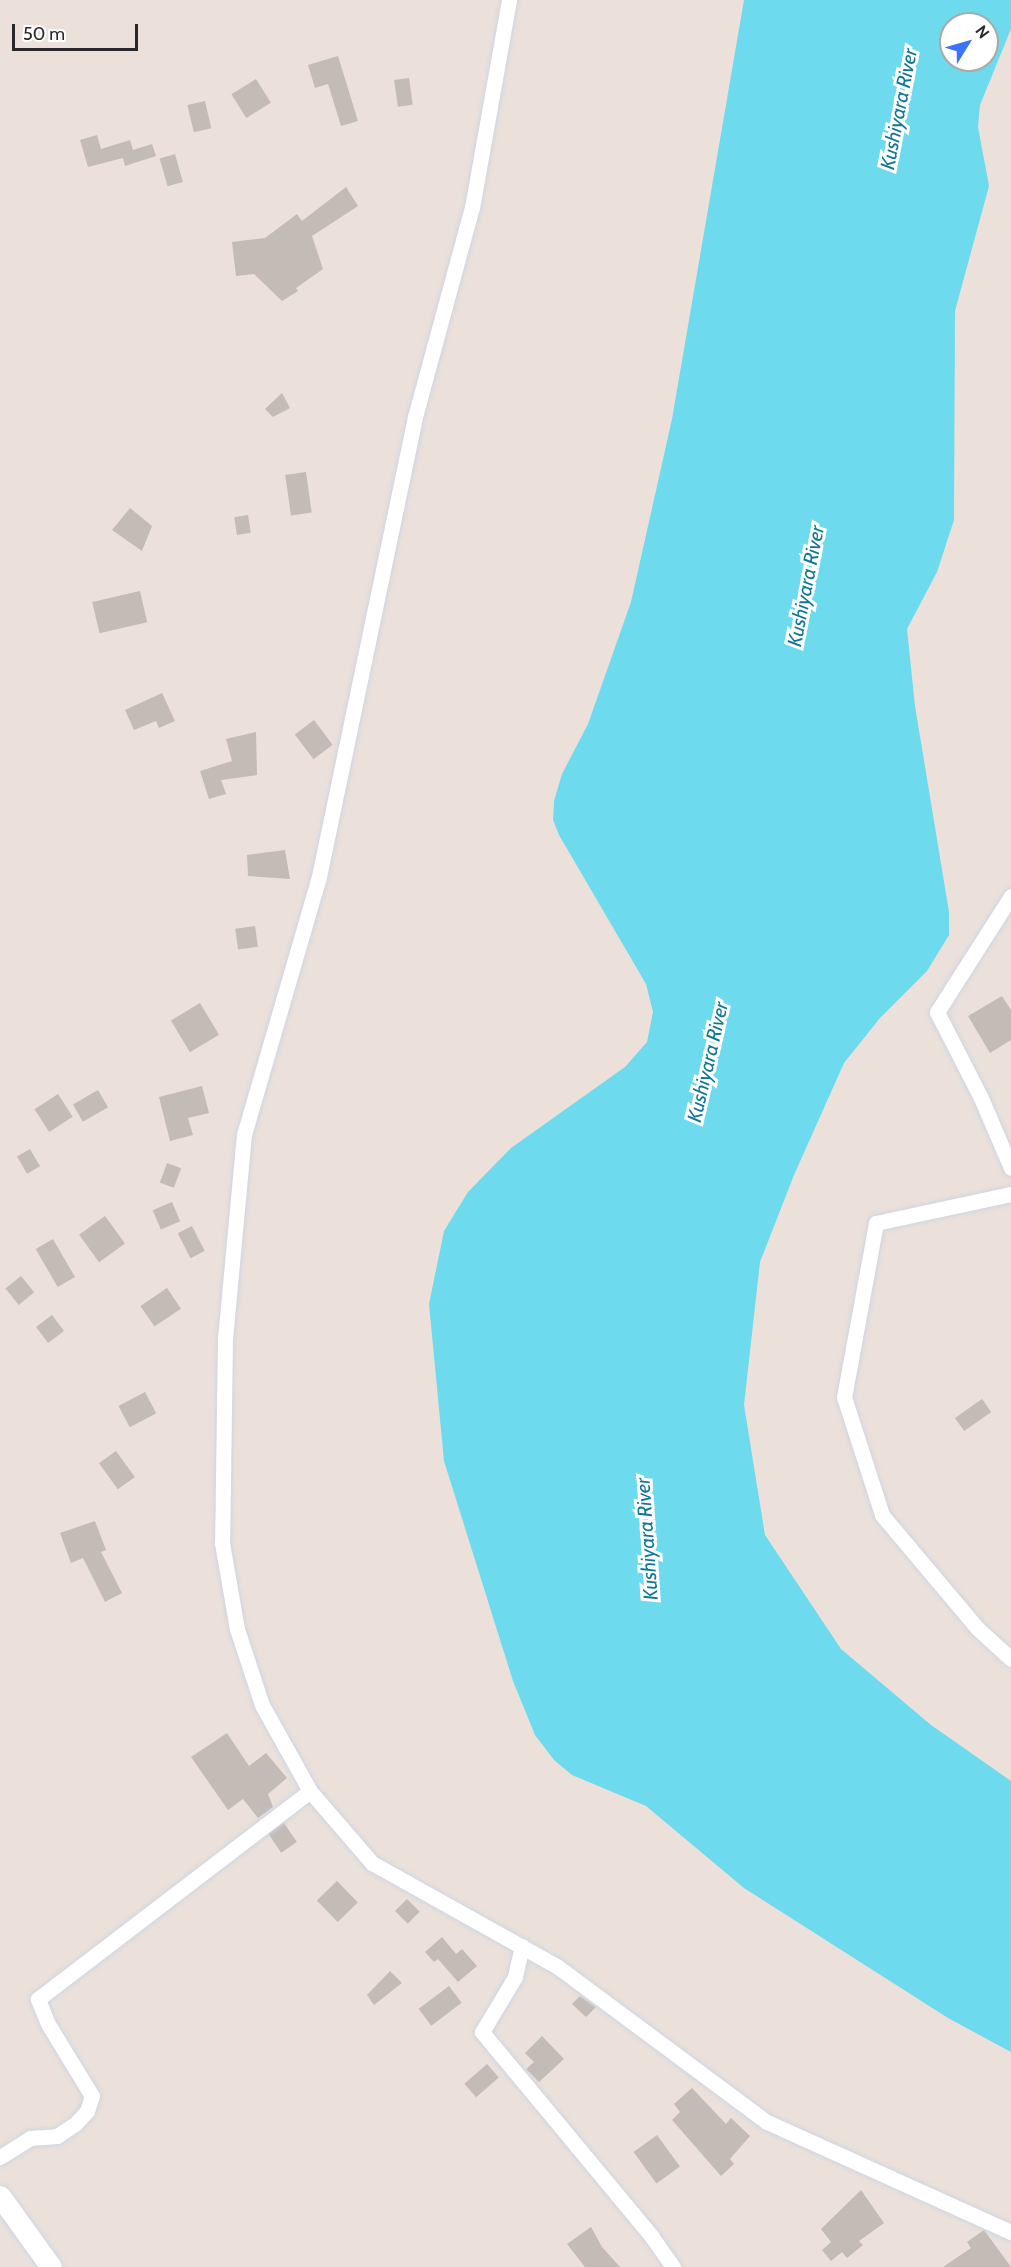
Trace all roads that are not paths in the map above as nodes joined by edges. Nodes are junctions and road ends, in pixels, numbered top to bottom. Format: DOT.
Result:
graph roads {
  1 [pos="509,0"];
  2 [pos="1011,896"];
  3 [pos="1011,1168"];
  4 [pos="1011,1194"];
  5 [pos="1011,1659"];
  6 [pos="310,1791"];
  7 [pos="522,1946"];
  8 [pos="0,2157"];
  9 [pos="0,2196"];
  10 [pos="1011,2232"];
  11 [pos="51,2267"];
  12 [pos="673,2267"];
  1 -- 6 [label="street"];
  2 -- 3 [label="street"];
  4 -- 5 [label="street"];
  6 -- 7 [label="street"];
  6 -- 8 [label="street"];
  7 -- 10 [label="street"];
  7 -- 12 [label="street"];
  9 -- 11 [label="main road"];
}
